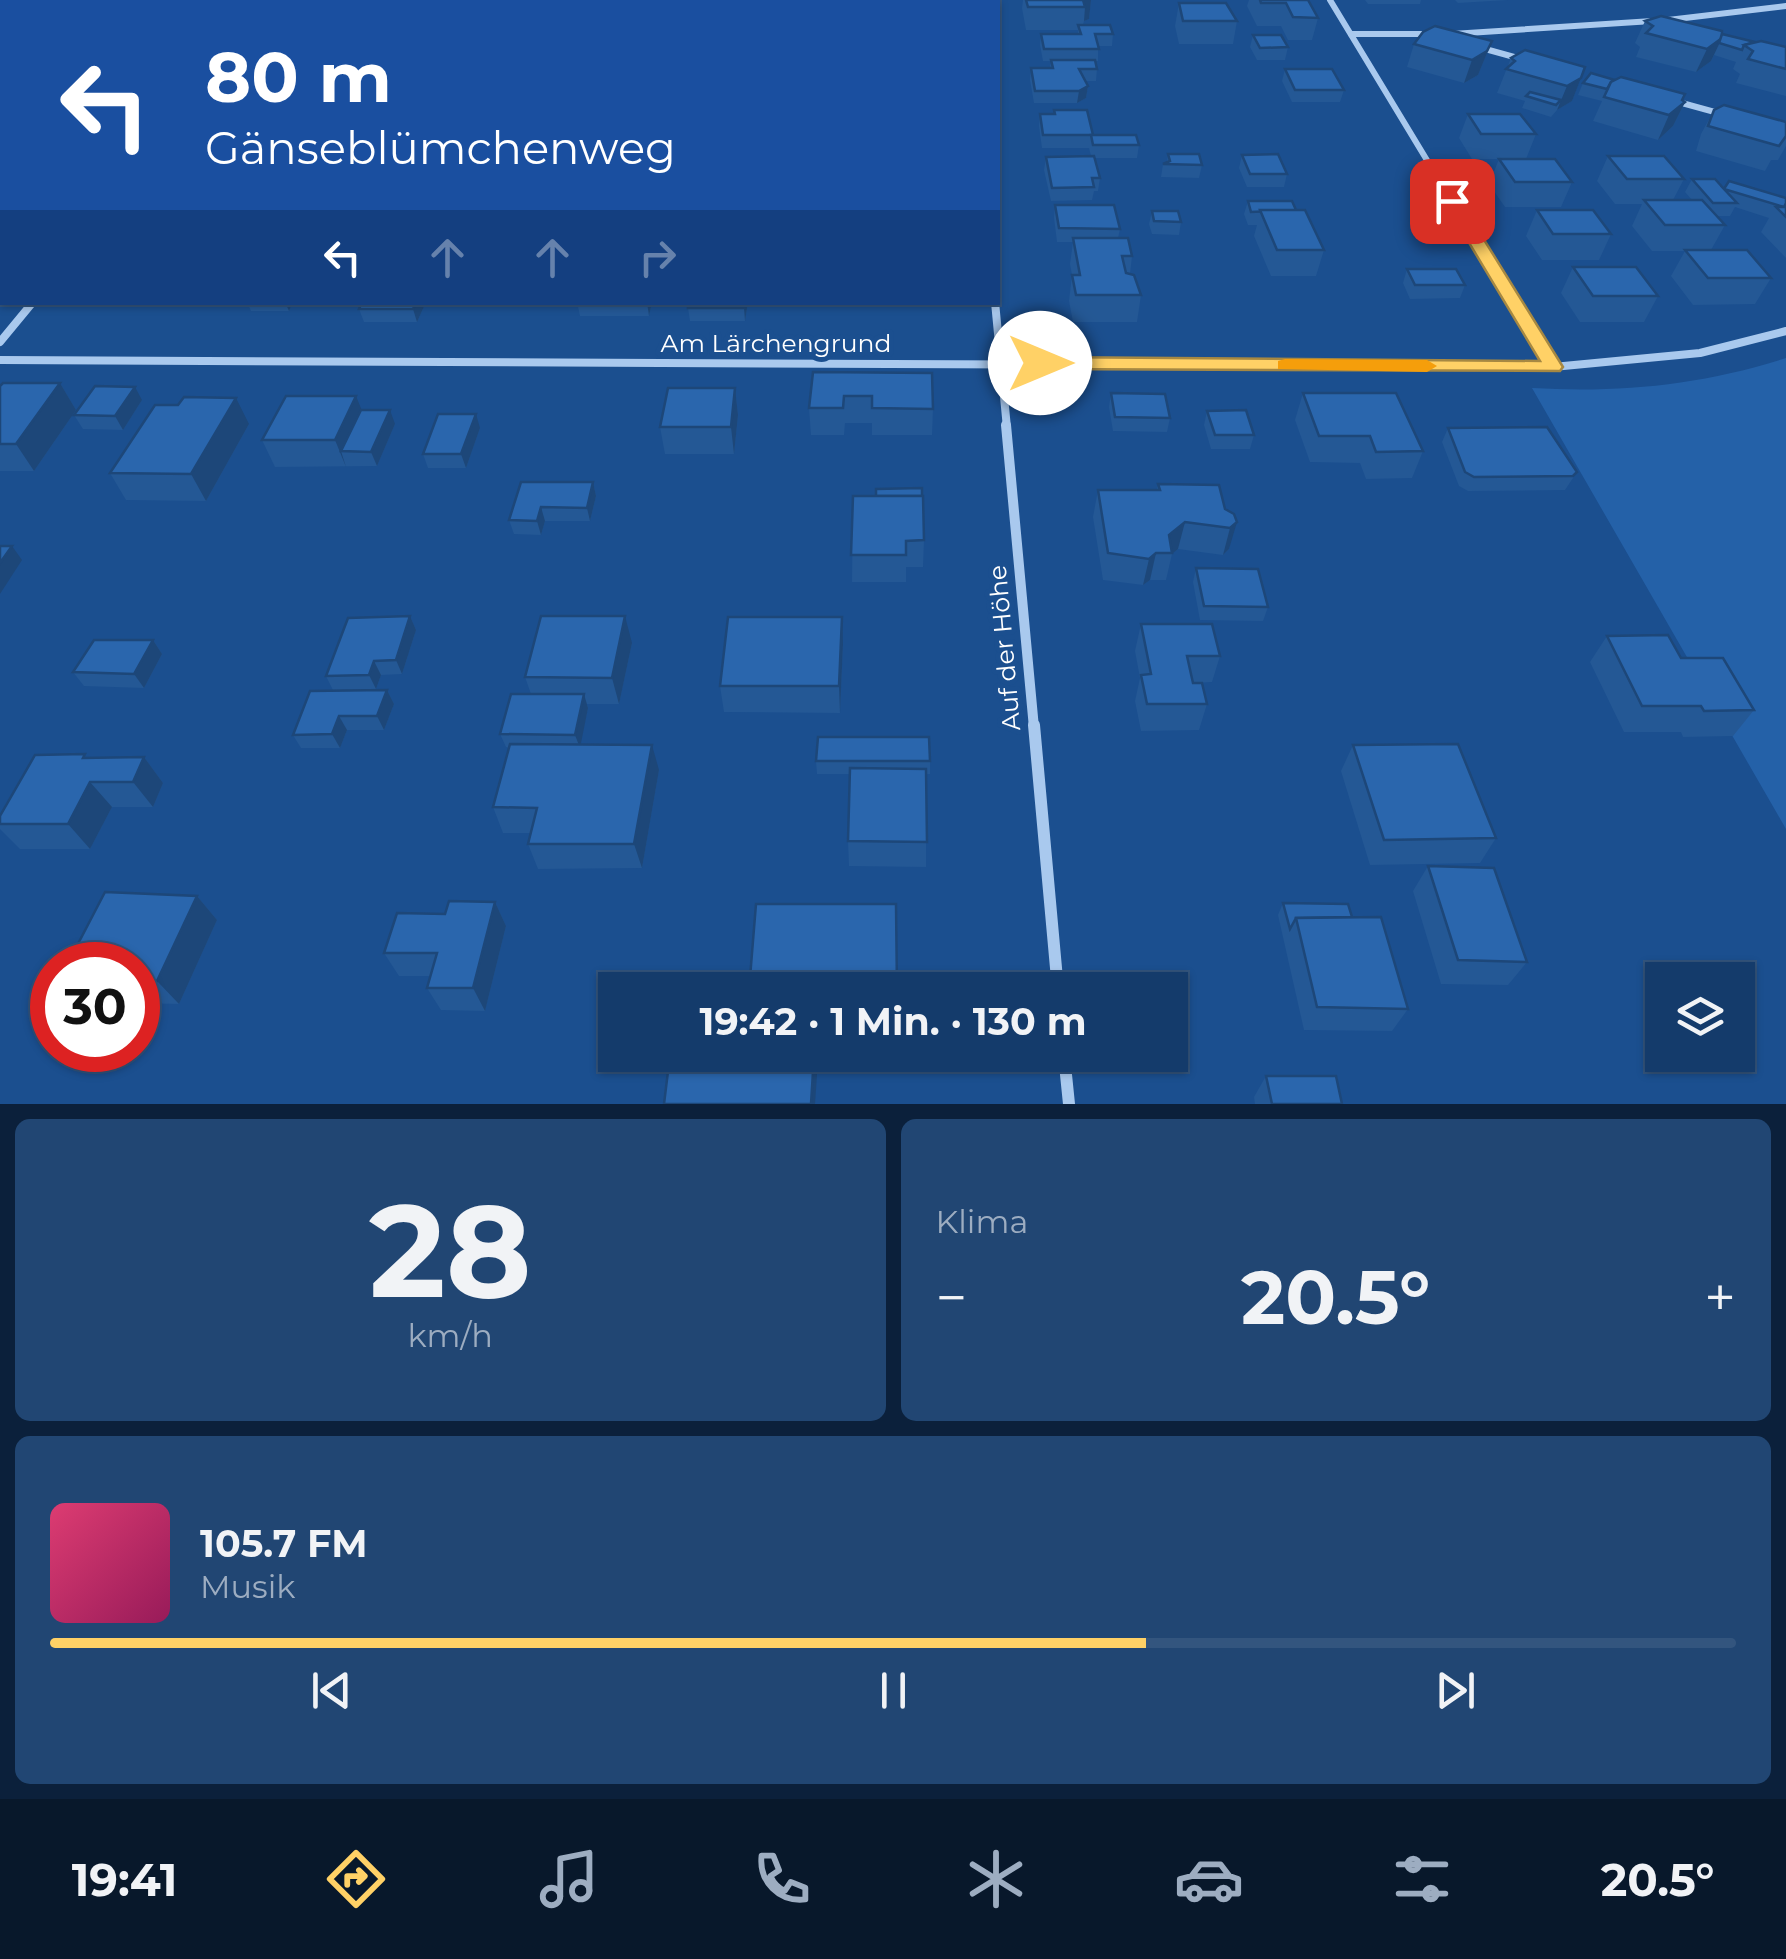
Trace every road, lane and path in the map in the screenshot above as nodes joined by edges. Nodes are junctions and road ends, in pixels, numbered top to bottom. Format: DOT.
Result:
graph roads {
  1 [pos="1330,0"];
  2 [pos="1786,6"];
  3 [pos="1668,20"];
  4 [pos="1679,27"];
  5 [pos="1351,34"];
  6 [pos="1454,34"];
  7 [pos="1541,64"];
  8 [pos="1654,95"];
  9 [pos="1730,116"];
  10 [pos="31,305"];
  11 [pos="995,305"];
  12 [pos="1786,331"];
  13 [pos="0,342"];
  14 [pos="0,360"];
  15 [pos="1000,363"];
  16 [pos="1553,367"];
  17 [pos="1056,972"];
  18 [pos="1066,1072"];
  19 [pos="1069,1104"];
  1 -- 5 [label="street"];
  2 -- 3 [label="street"];
  3 -- 4 [label="street"];
  3 -- 6 [label="street"];
  5 -- 6 [label="street"];
  5 -- 16 [label="street"];
  6 -- 7 [label="street"];
  8 -- 9 [label="street"];
  10 -- 13 [label="street"];
  11 -- 15 [label="street, Auf der Höhe"];
  12 -- 16 [label="street, Am Lärchengrund"];
  14 -- 15 [label="street, Am Lärchengrund"];
  15 -- 16 [label="street, Am Lärchengrund"];
  15 -- 17 [label="street, Auf der Höhe"];
  18 -- 19 [label="street"];
}
